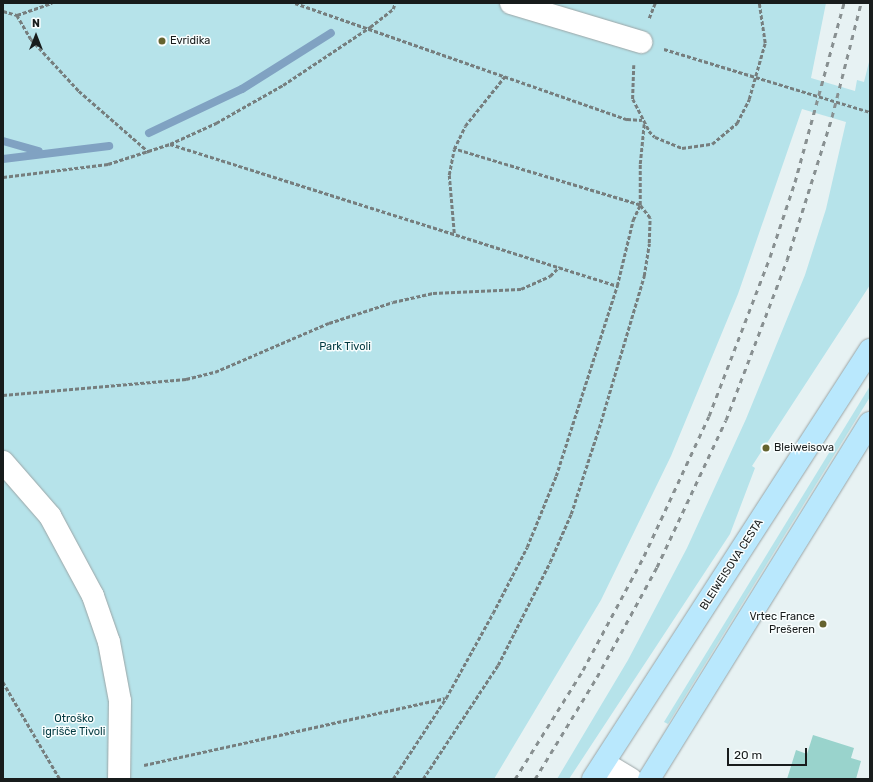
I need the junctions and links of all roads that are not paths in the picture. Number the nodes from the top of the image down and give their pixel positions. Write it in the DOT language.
graph roads {
  1 [pos="511,3"];
  2 [pos="651,45"];
  3 [pos="870,350"];
  4 [pos="870,424"];
  5 [pos="3,462"];
  6 [pos="599,771"];
  7 [pos="118,779"];
  8 [pos="631,779"];
  9 [pos="649,779"];
  1 -- 2 [label="street"];
  3 -- 6 [label="main road, BLEIWEISOVA CESTA"];
  4 -- 9 [label="main road"];
  5 -- 7 [label="street"];
  6 -- 8 [label="street"];
}
